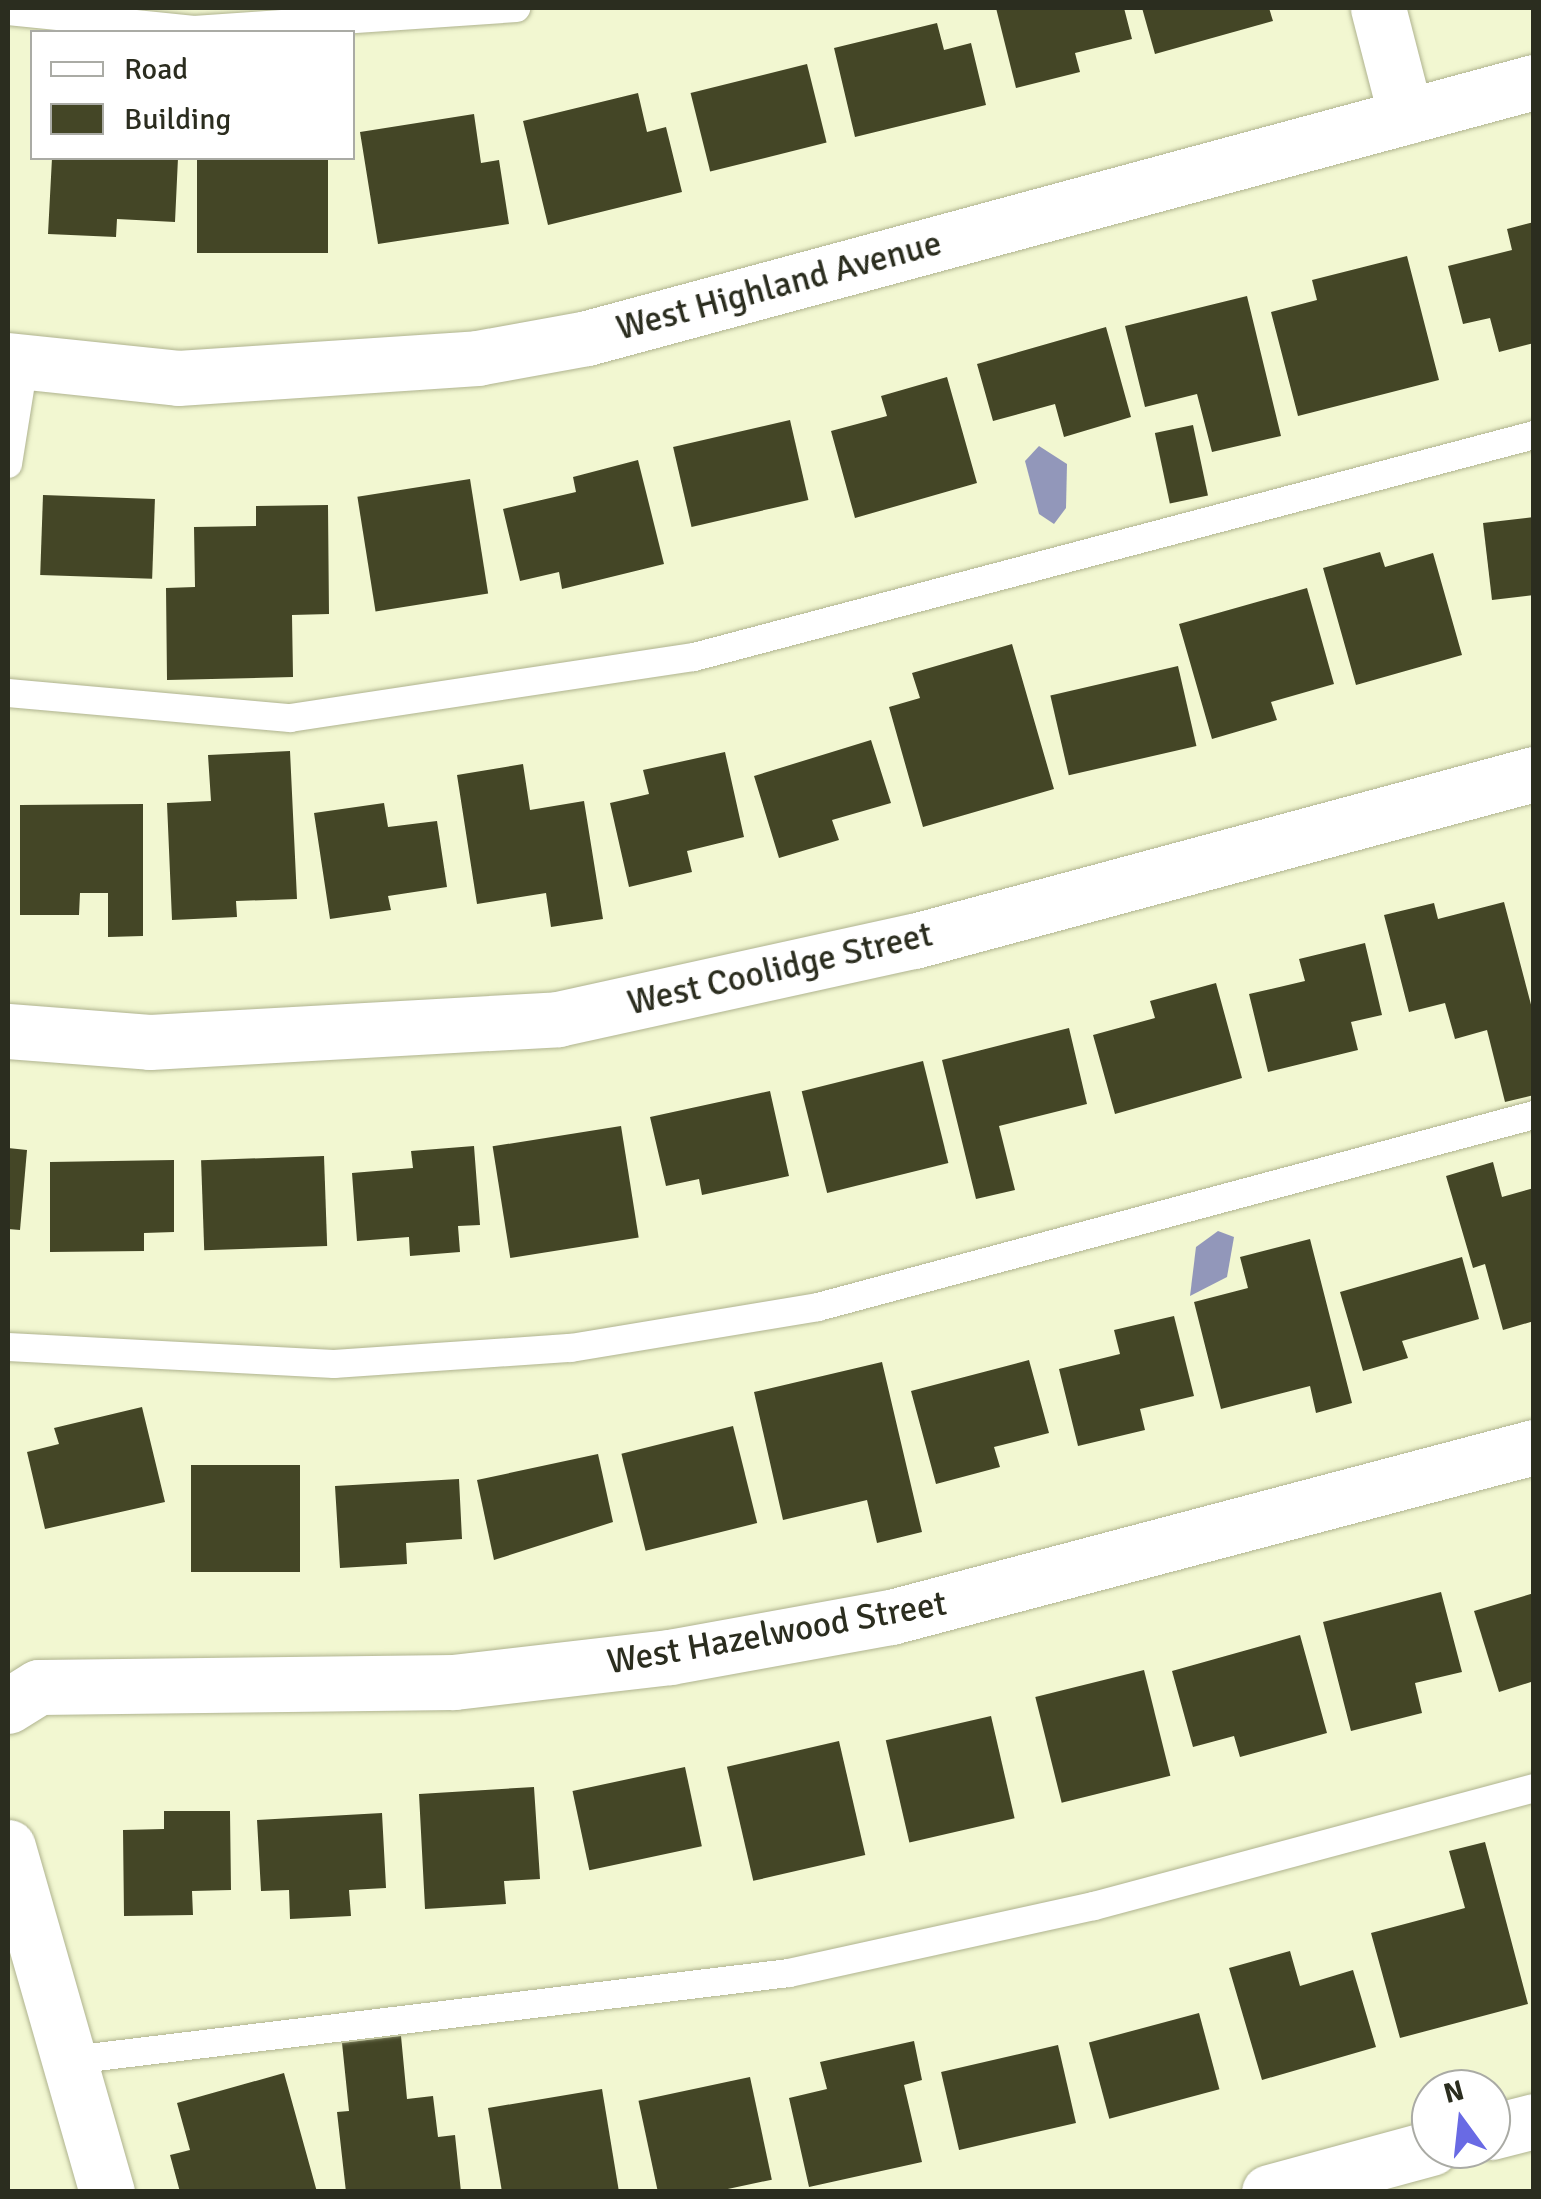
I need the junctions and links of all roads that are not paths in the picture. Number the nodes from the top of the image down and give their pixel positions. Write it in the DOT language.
graph roads {
  1 [pos="516,8"];
  2 [pos="1378,8"];
  3 [pos="8,11"];
  4 [pos="1534,82"];
  5 [pos="1406,116"];
  6 [pos="16,362"];
  7 [pos="1534,434"];
  8 [pos="8,464"];
  9 [pos="8,692"];
  10 [pos="1534,774"];
  11 [pos="8,1031"];
  12 [pos="1534,1115"];
  13 [pos="8,1347"];
  14 [pos="1534,1447"];
  15 [pos="8,1706"];
  16 [pos="1534,1788"];
  17 [pos="8,1847"];
  18 [pos="72,2060"];
  19 [pos="1411,2153"];
  20 [pos="107,2192"];
  21 [pos="1269,2192"];
  1 -- 3 [label="lane"];
  2 -- 5 [label="street"];
  4 -- 5 [label="street, West Highland Avenue"];
  5 -- 6 [label="street, West Highland Avenue"];
  6 -- 8 [label="lane"];
  7 -- 9 [label="lane"];
  10 -- 11 [label="street, West Coolidge Street"];
  12 -- 13 [label="lane"];
  14 -- 15 [label="street, West Hazelwood Street"];
  16 -- 18 [label="lane"];
  17 -- 18 [label="street"];
  18 -- 20 [label="street"];
  19 -- 21 [label="street"];
}
